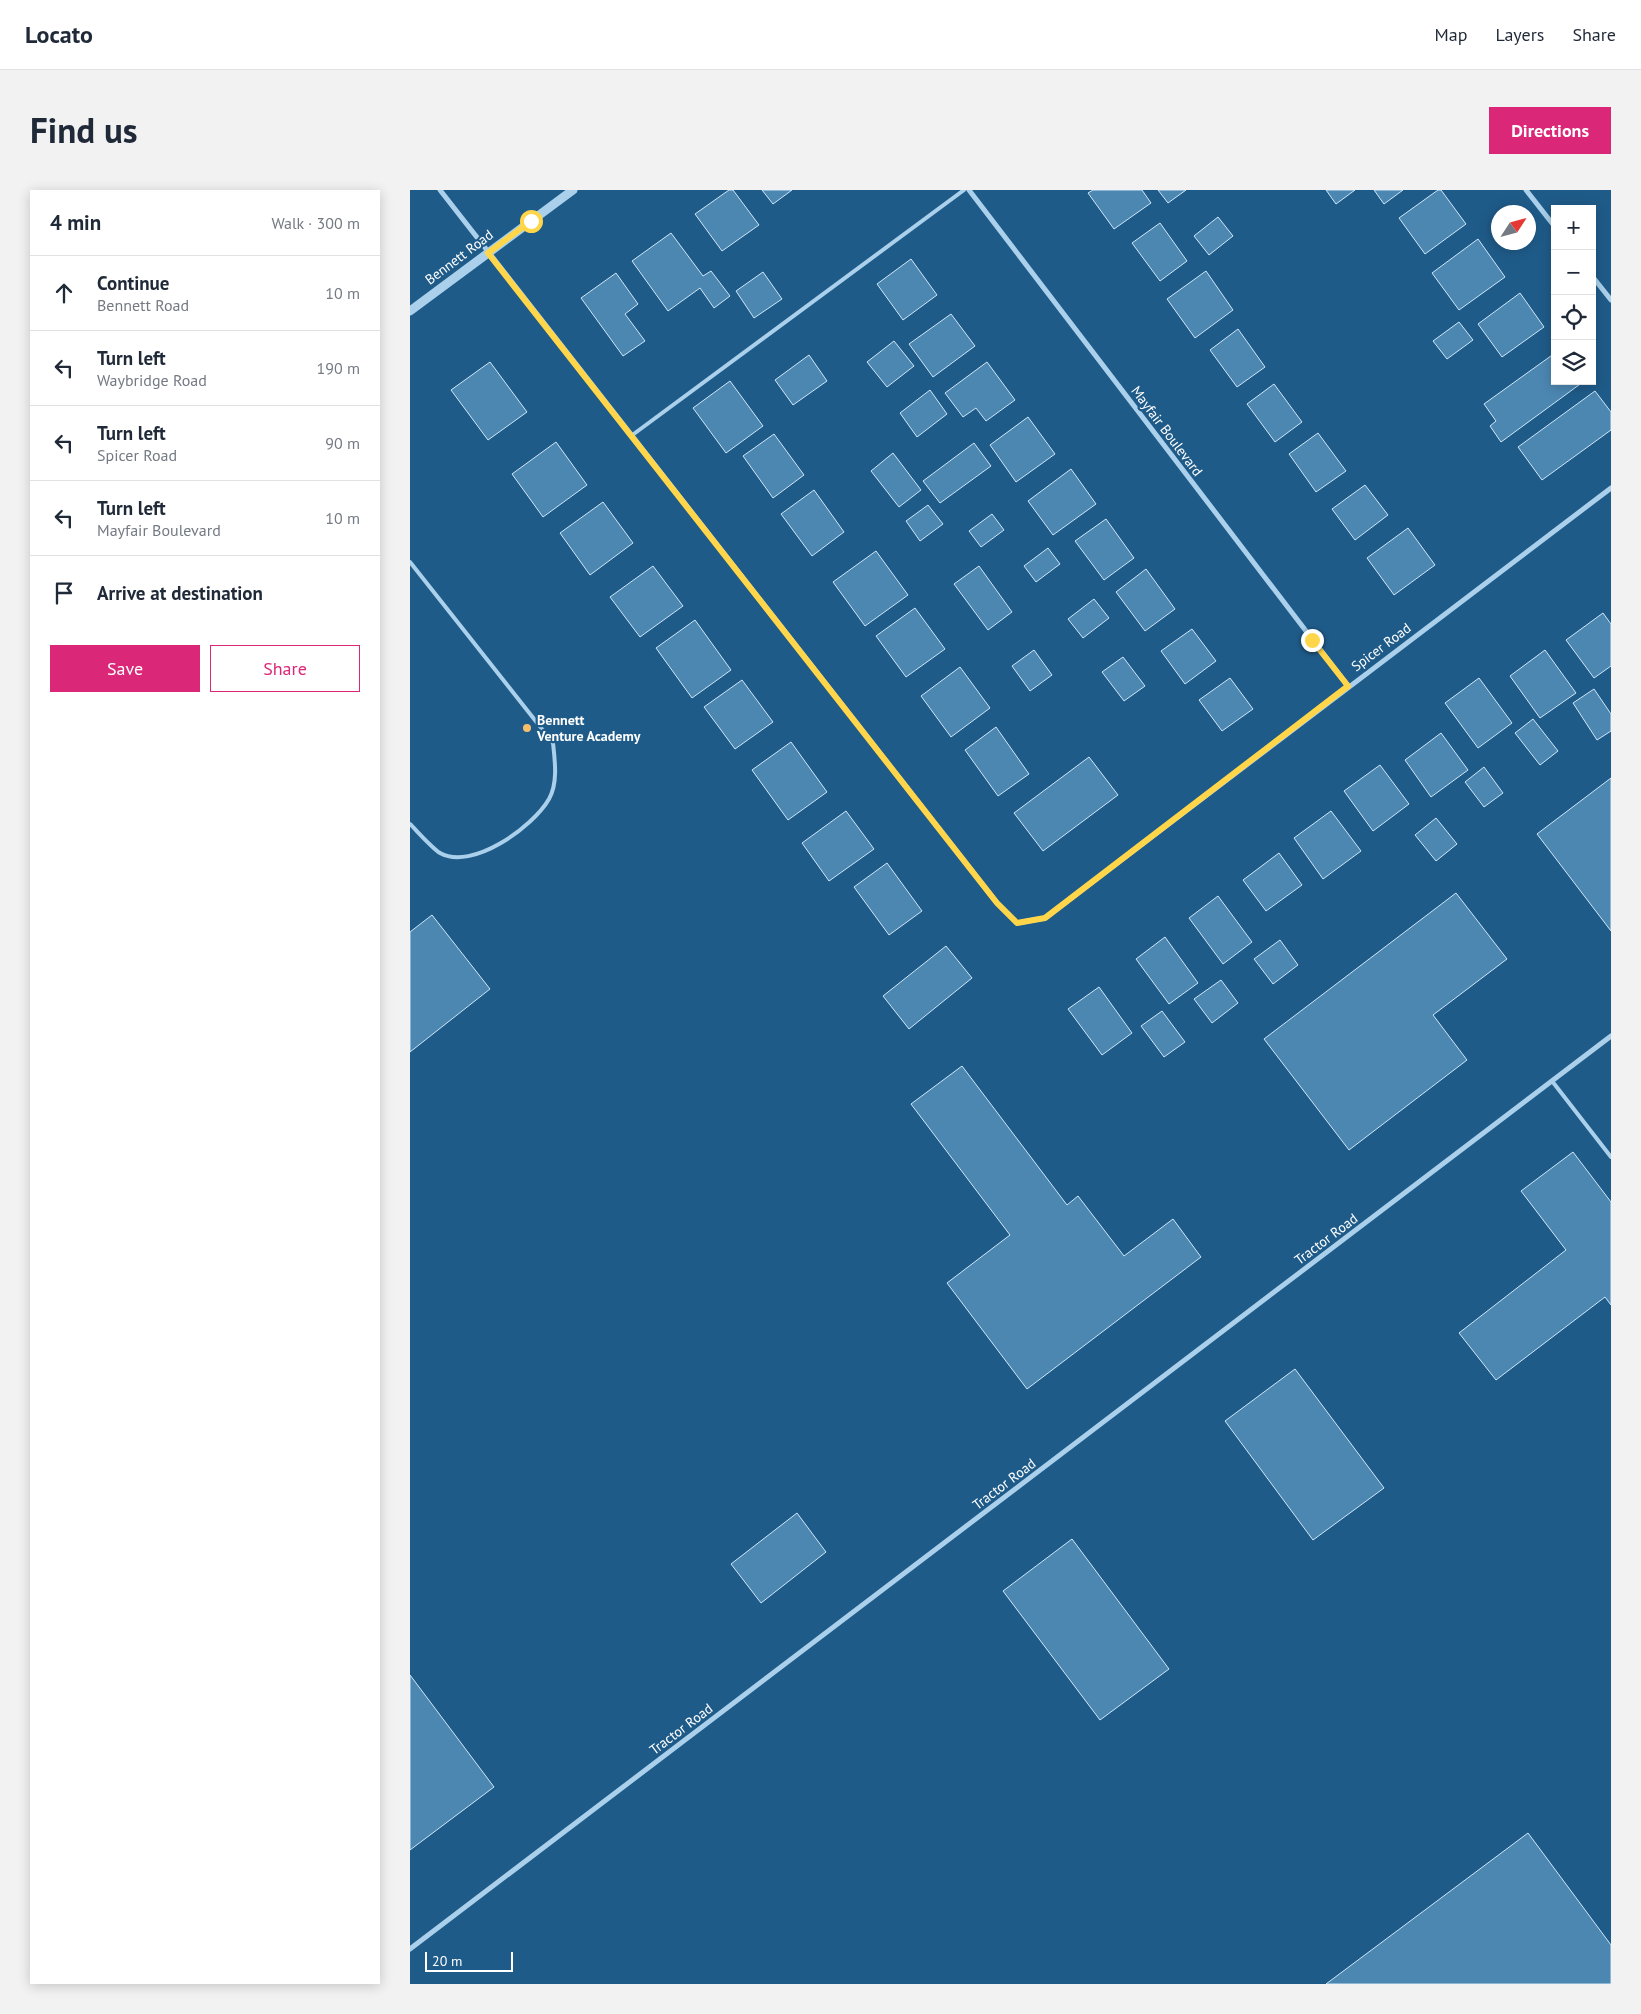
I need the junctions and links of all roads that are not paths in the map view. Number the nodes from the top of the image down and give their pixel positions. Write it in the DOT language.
graph roads {
  1 [pos="440,190"];
  2 [pos="573,190"];
  3 [pos="964,190"];
  4 [pos="969,190"];
  5 [pos="1526,190"];
  6 [pos="1551,223"];
  7 [pos="488,253"];
  8 [pos="1596,281"];
  9 [pos="1611,300"];
  10 [pos="410,311"];
  11 [pos="631,436"];
  12 [pos="1611,488"];
  13 [pos="410,562"];
  14 [pos="1348,686"];
  15 [pos="410,824"];
  16 [pos="1611,1036"];
  17 [pos="1552,1081"];
  18 [pos="1611,1157"];
  19 [pos="410,1950"];
  1 -- 7 [label="street"];
  2 -- 7 [label="street, Bennett Road"];
  3 -- 11 [label="lane"];
  4 -- 14 [label="street, Mayfair Boulevard"];
  5 -- 6 [label="street"];
  7 -- 10 [label="street, Bennett Road"];
  7 -- 11 [label="street"];
  8 -- 9 [label="street"];
  11 -- 14 [label="street, Spicer Road"];
  12 -- 14 [label="street, Spicer Road"];
  13 -- 15 [label="lane"];
  16 -- 17 [label="street, Tractor Road"];
  17 -- 18 [label="lane"];
  17 -- 19 [label="street, Tractor Road"];
}
